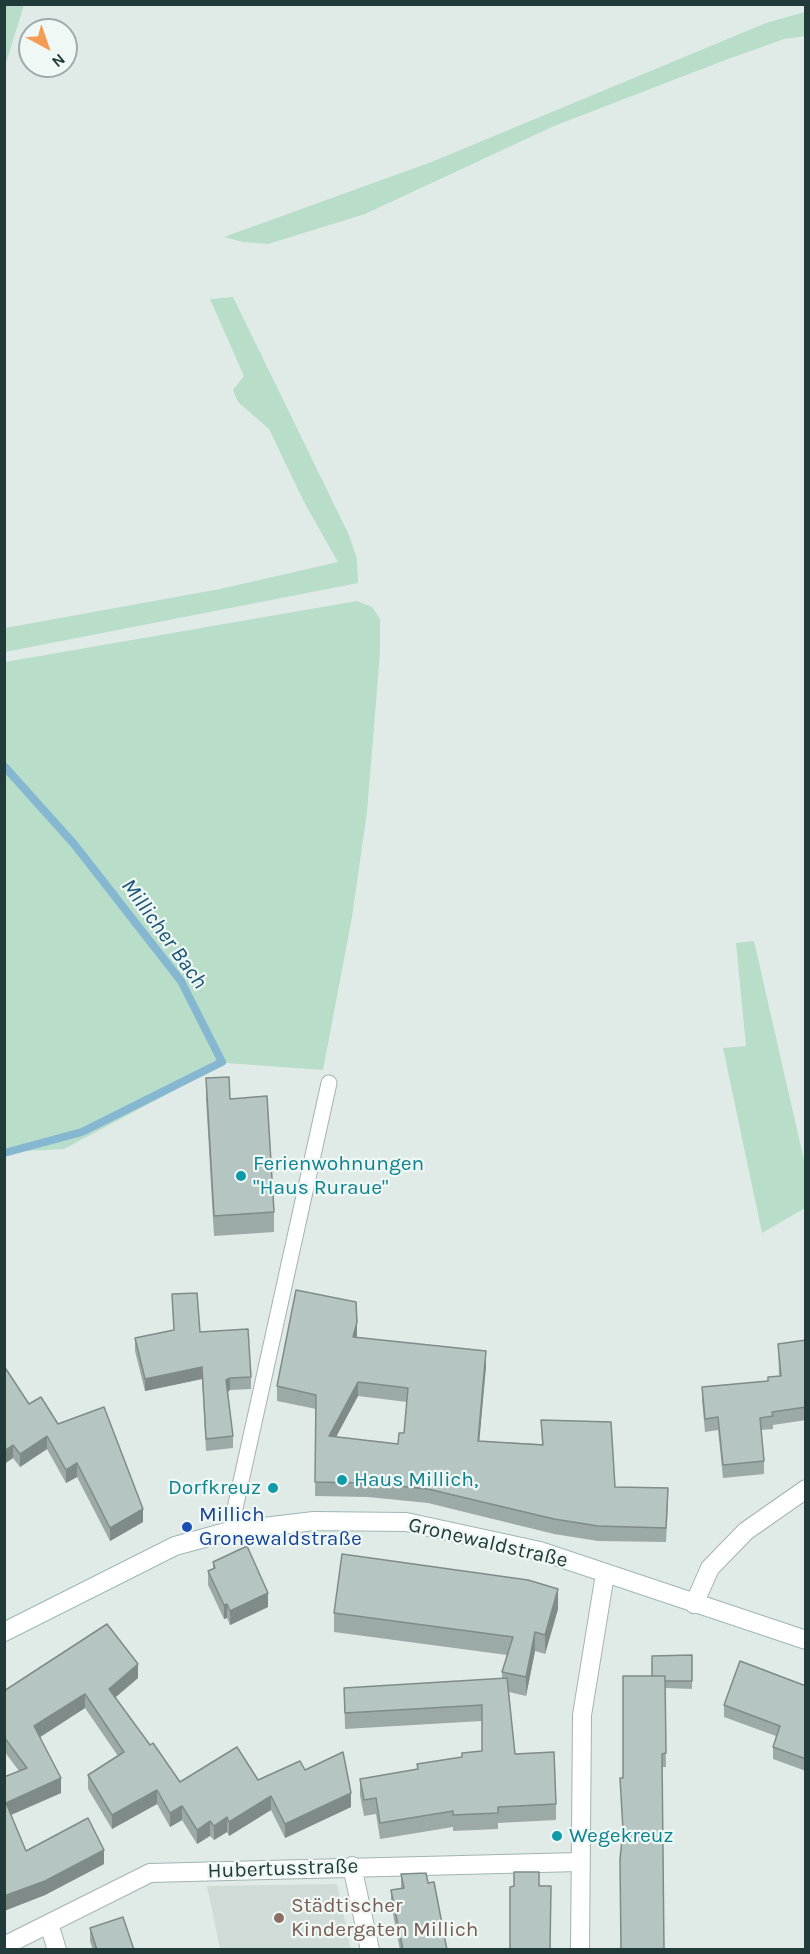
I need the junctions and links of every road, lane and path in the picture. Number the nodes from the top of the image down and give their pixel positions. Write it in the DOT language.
graph roads {
  1 [pos="329,1083"];
  2 [pos="806,1489"];
  3 [pos="230,1531"];
  4 [pos="605,1574"];
  5 [pos="694,1604"];
  6 [pos="4,1632"];
  7 [pos="806,1640"];
  8 [pos="579,1862"];
  9 [pos="352,1866"];
  10 [pos="49,1924"];
  11 [pos="4,1946"];
  12 [pos="57,1950"];
  13 [pos="370,1950"];
  14 [pos="580,1950"];
  1 -- 3 [label="lane"];
  2 -- 5 [label="street"];
  3 -- 4 [label="street, Gronewaldstraße"];
  3 -- 6 [label="street, Gronewaldstraße"];
  4 -- 5 [label="street, Gronewaldstraße"];
  4 -- 8 [label="street"];
  5 -- 7 [label="street, Gronewaldstraße"];
  8 -- 9 [label="street, Hubertusstraße"];
  8 -- 14 [label="street"];
  9 -- 10 [label="street, Hubertusstraße"];
  9 -- 13 [label="street"];
  10 -- 11 [label="street, Hubertusstraße"];
  10 -- 12 [label="street"];
}
